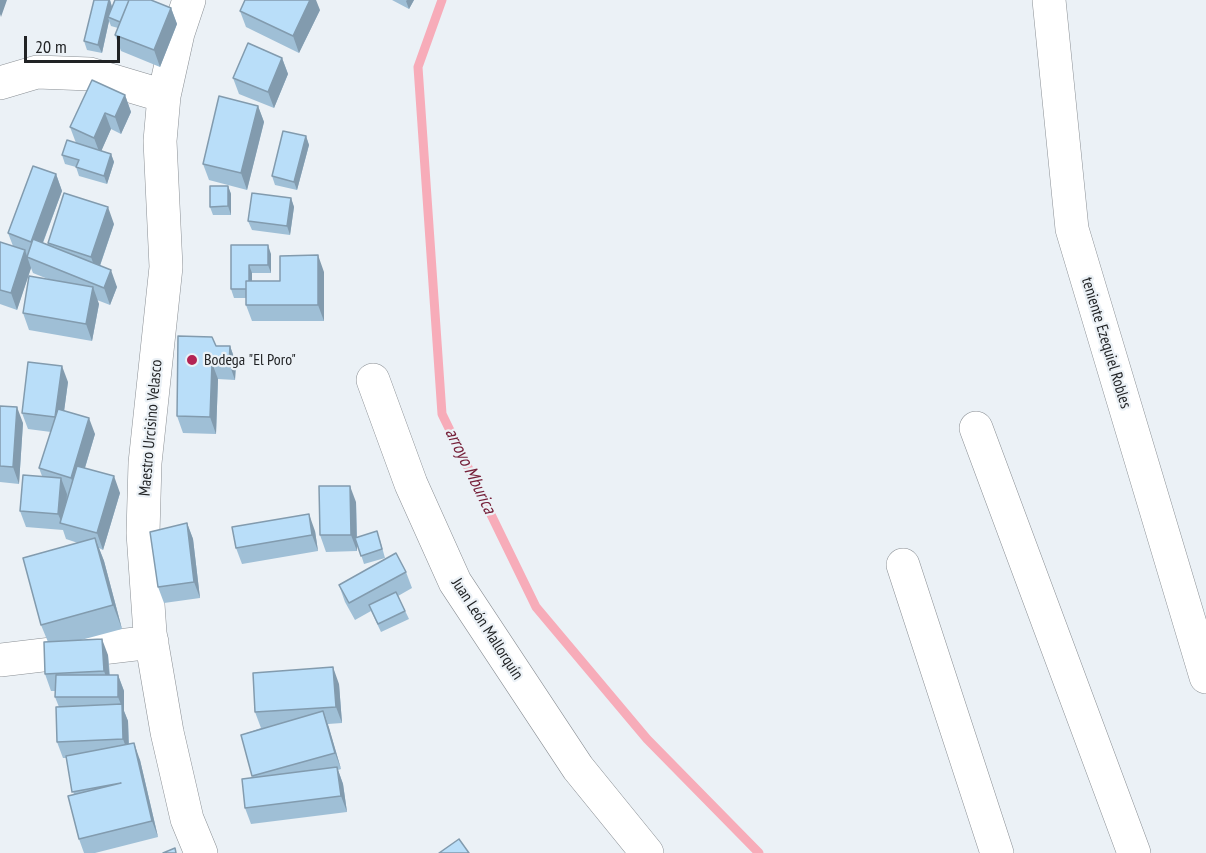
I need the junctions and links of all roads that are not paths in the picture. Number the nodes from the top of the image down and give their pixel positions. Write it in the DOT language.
graph roads {
  1 [pos="189,0"];
  2 [pos="1049,0"];
  3 [pos="0,83"];
  4 [pos="164,96"];
  5 [pos="373,380"];
  6 [pos="976,428"];
  7 [pos="903,565"];
  8 [pos="152,642"];
  9 [pos="0,660"];
  10 [pos="1206,677"];
  11 [pos="190,850"];
  12 [pos="647,853"];
  13 [pos="997,853"];
  14 [pos="1134,853"];
  1 -- 4 [label="street, Maestro Urcisino Velasco"];
  2 -- 10 [label="street, teniente Ezequiel Robles"];
  3 -- 4 [label="street"];
  4 -- 8 [label="street, Maestro Urcisino Velasco"];
  5 -- 12 [label="street, Juan León Mallorquín"];
  6 -- 14 [label="street"];
  7 -- 13 [label="street"];
  8 -- 9 [label="street"];
  8 -- 11 [label="street, Maestro Urcisino Velasco"];
}
